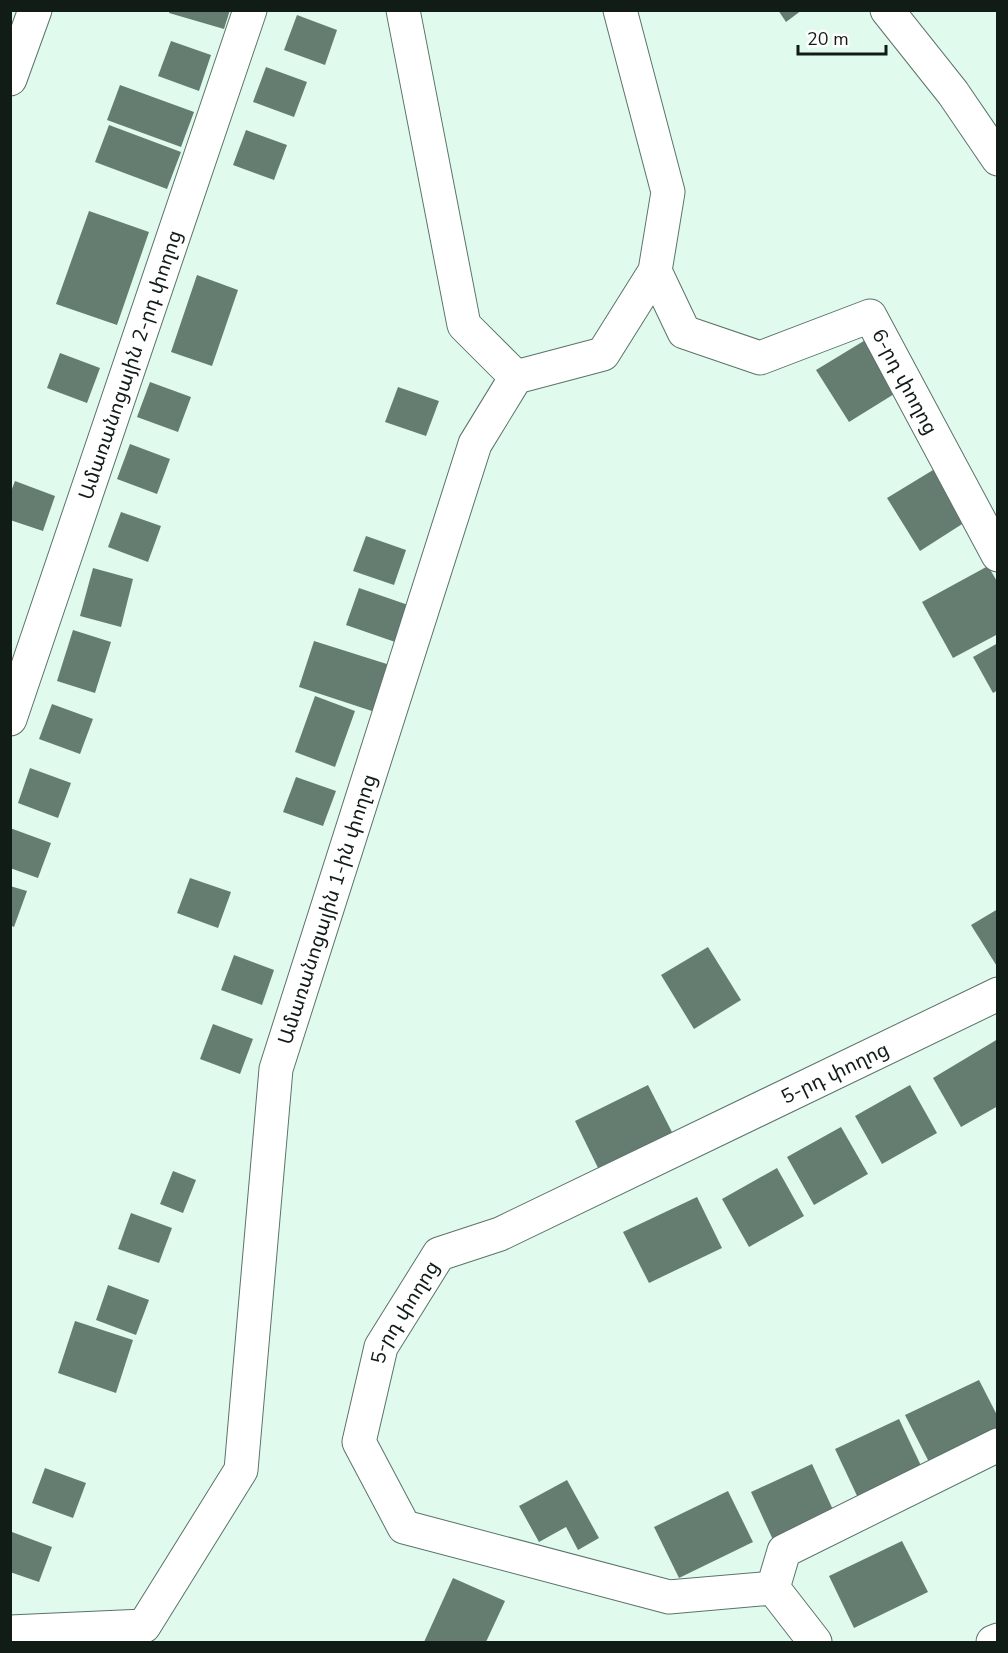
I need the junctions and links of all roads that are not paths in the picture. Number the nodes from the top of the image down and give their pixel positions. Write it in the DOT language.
graph roads {
  1 [pos="35,10"];
  2 [pos="250,10"];
  3 [pos="403,10"];
  4 [pos="620,10"];
  5 [pos="887,10"];
  6 [pos="10,79"];
  7 [pos="998,159"];
  8 [pos="655,271"];
  9 [pos="516,377"];
  10 [pos="998,555"];
  11 [pos="10,719"];
  12 [pos="998,994"];
  13 [pos="998,1445"];
  14 [pos="773,1588"];
  15 [pos="10,1632"];
  16 [pos="998,1640"];
  17 [pos="814,1642"];
  18 [pos="993,1642"];
  1 -- 6 [label="street"];
  2 -- 11 [label="street, Ամառանոցային 2-րդ փողոց"];
  3 -- 9 [label="street"];
  4 -- 8 [label="street"];
  5 -- 7 [label="street"];
  8 -- 9 [label="street"];
  8 -- 10 [label="street, 6-րդ փողոց"];
  9 -- 15 [label="street, Ամառանոցային 1-ին փողոց"];
  12 -- 14 [label="street, 5-րդ փողոց"];
  13 -- 14 [label="street"];
  14 -- 17 [label="street"];
  16 -- 18 [label="street"];
}
